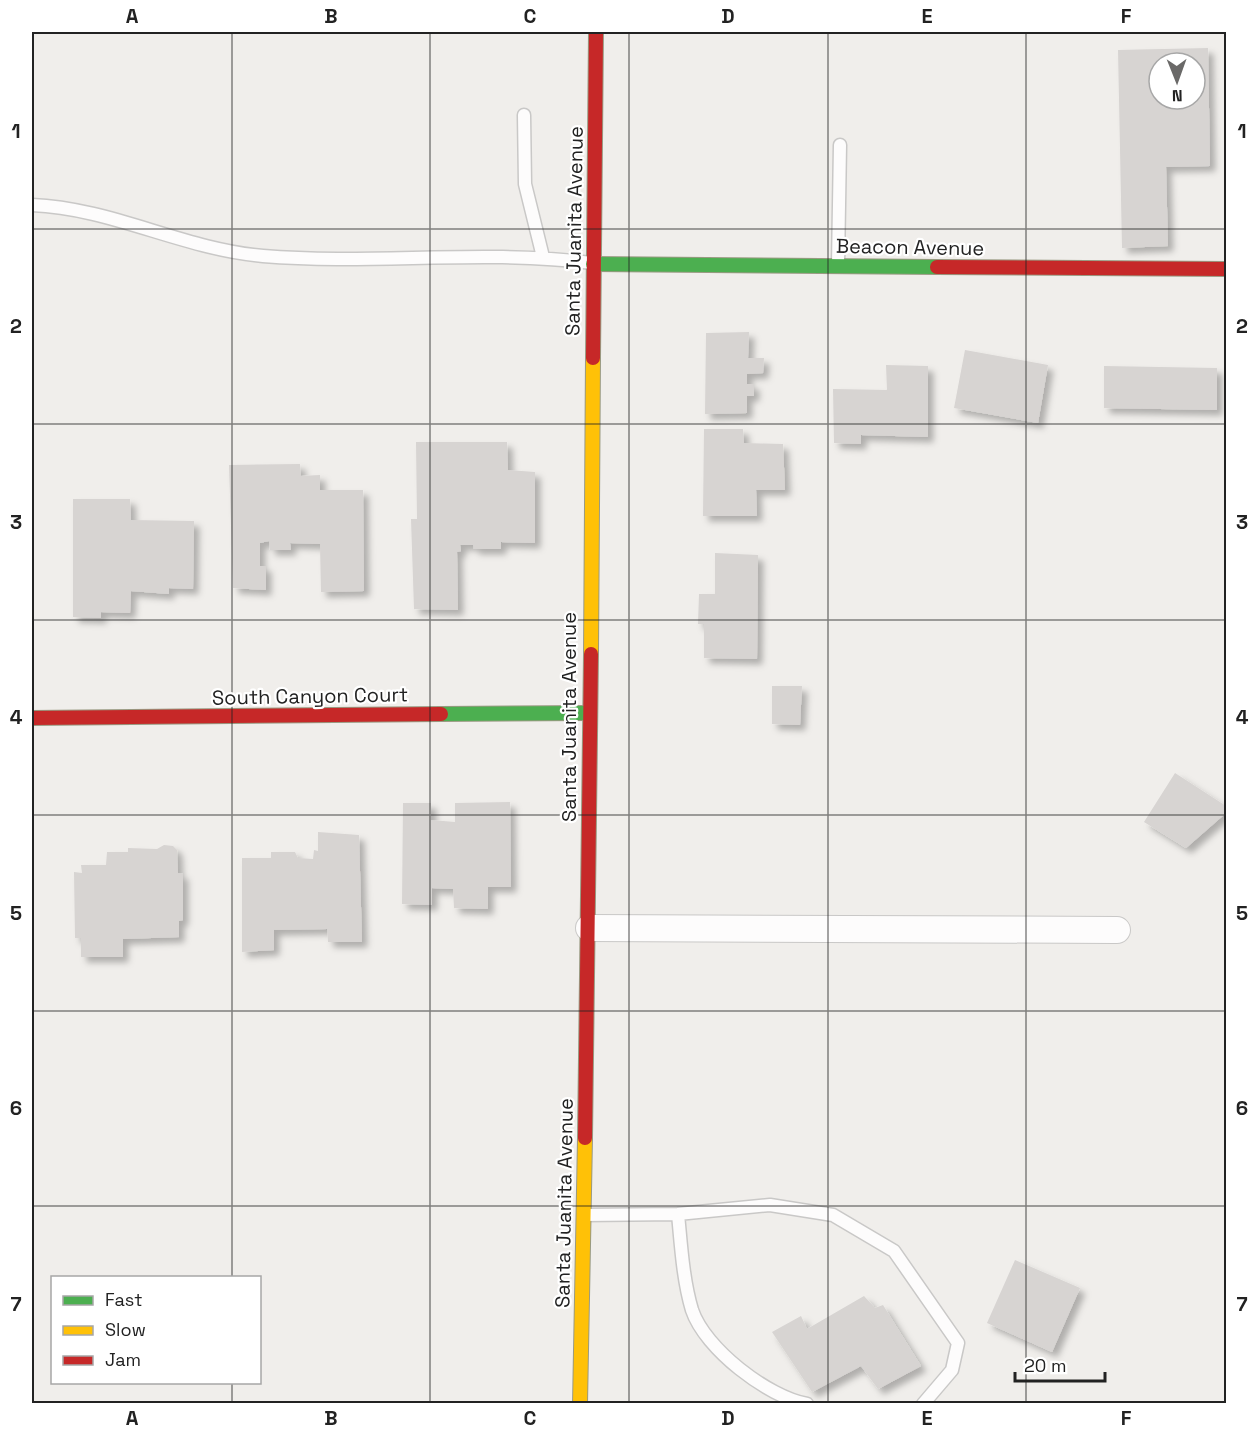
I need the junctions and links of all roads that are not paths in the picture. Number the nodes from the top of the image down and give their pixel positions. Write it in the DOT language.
graph roads {
  1 [pos="596,32"];
  2 [pos="524,115"];
  3 [pos="840,145"];
  4 [pos="32,205"];
  5 [pos="543,257"];
  6 [pos="593,264"];
  7 [pos="838,266"];
  8 [pos="1227,269"];
  9 [pos="588,713"];
  10 [pos="32,718"];
  11 [pos="589,928"];
  12 [pos="1117,930"];
  13 [pos="678,1214"];
  14 [pos="583,1215"];
  15 [pos="580,1404"];
  16 [pos="807,1404"];
  17 [pos="923,1404"];
  1 -- 6 [label="street, Santa Juanita Avenue"];
  2 -- 5 [label="lane"];
  3 -- 7 [label="lane"];
  4 -- 5 [label="lane"];
  5 -- 6 [label="lane"];
  6 -- 7 [label="street, Beacon Avenue"];
  6 -- 9 [label="street, Santa Juanita Avenue"];
  7 -- 8 [label="street, Beacon Avenue"];
  9 -- 10 [label="street, South Canyon Court"];
  9 -- 11 [label="street, Santa Juanita Avenue"];
  11 -- 12 [label="street"];
  11 -- 14 [label="street, Santa Juanita Avenue"];
  13 -- 14 [label="lane"];
  13 -- 16 [label="lane"];
  13 -- 17 [label="lane"];
  14 -- 15 [label="street, Santa Juanita Avenue"];
}
